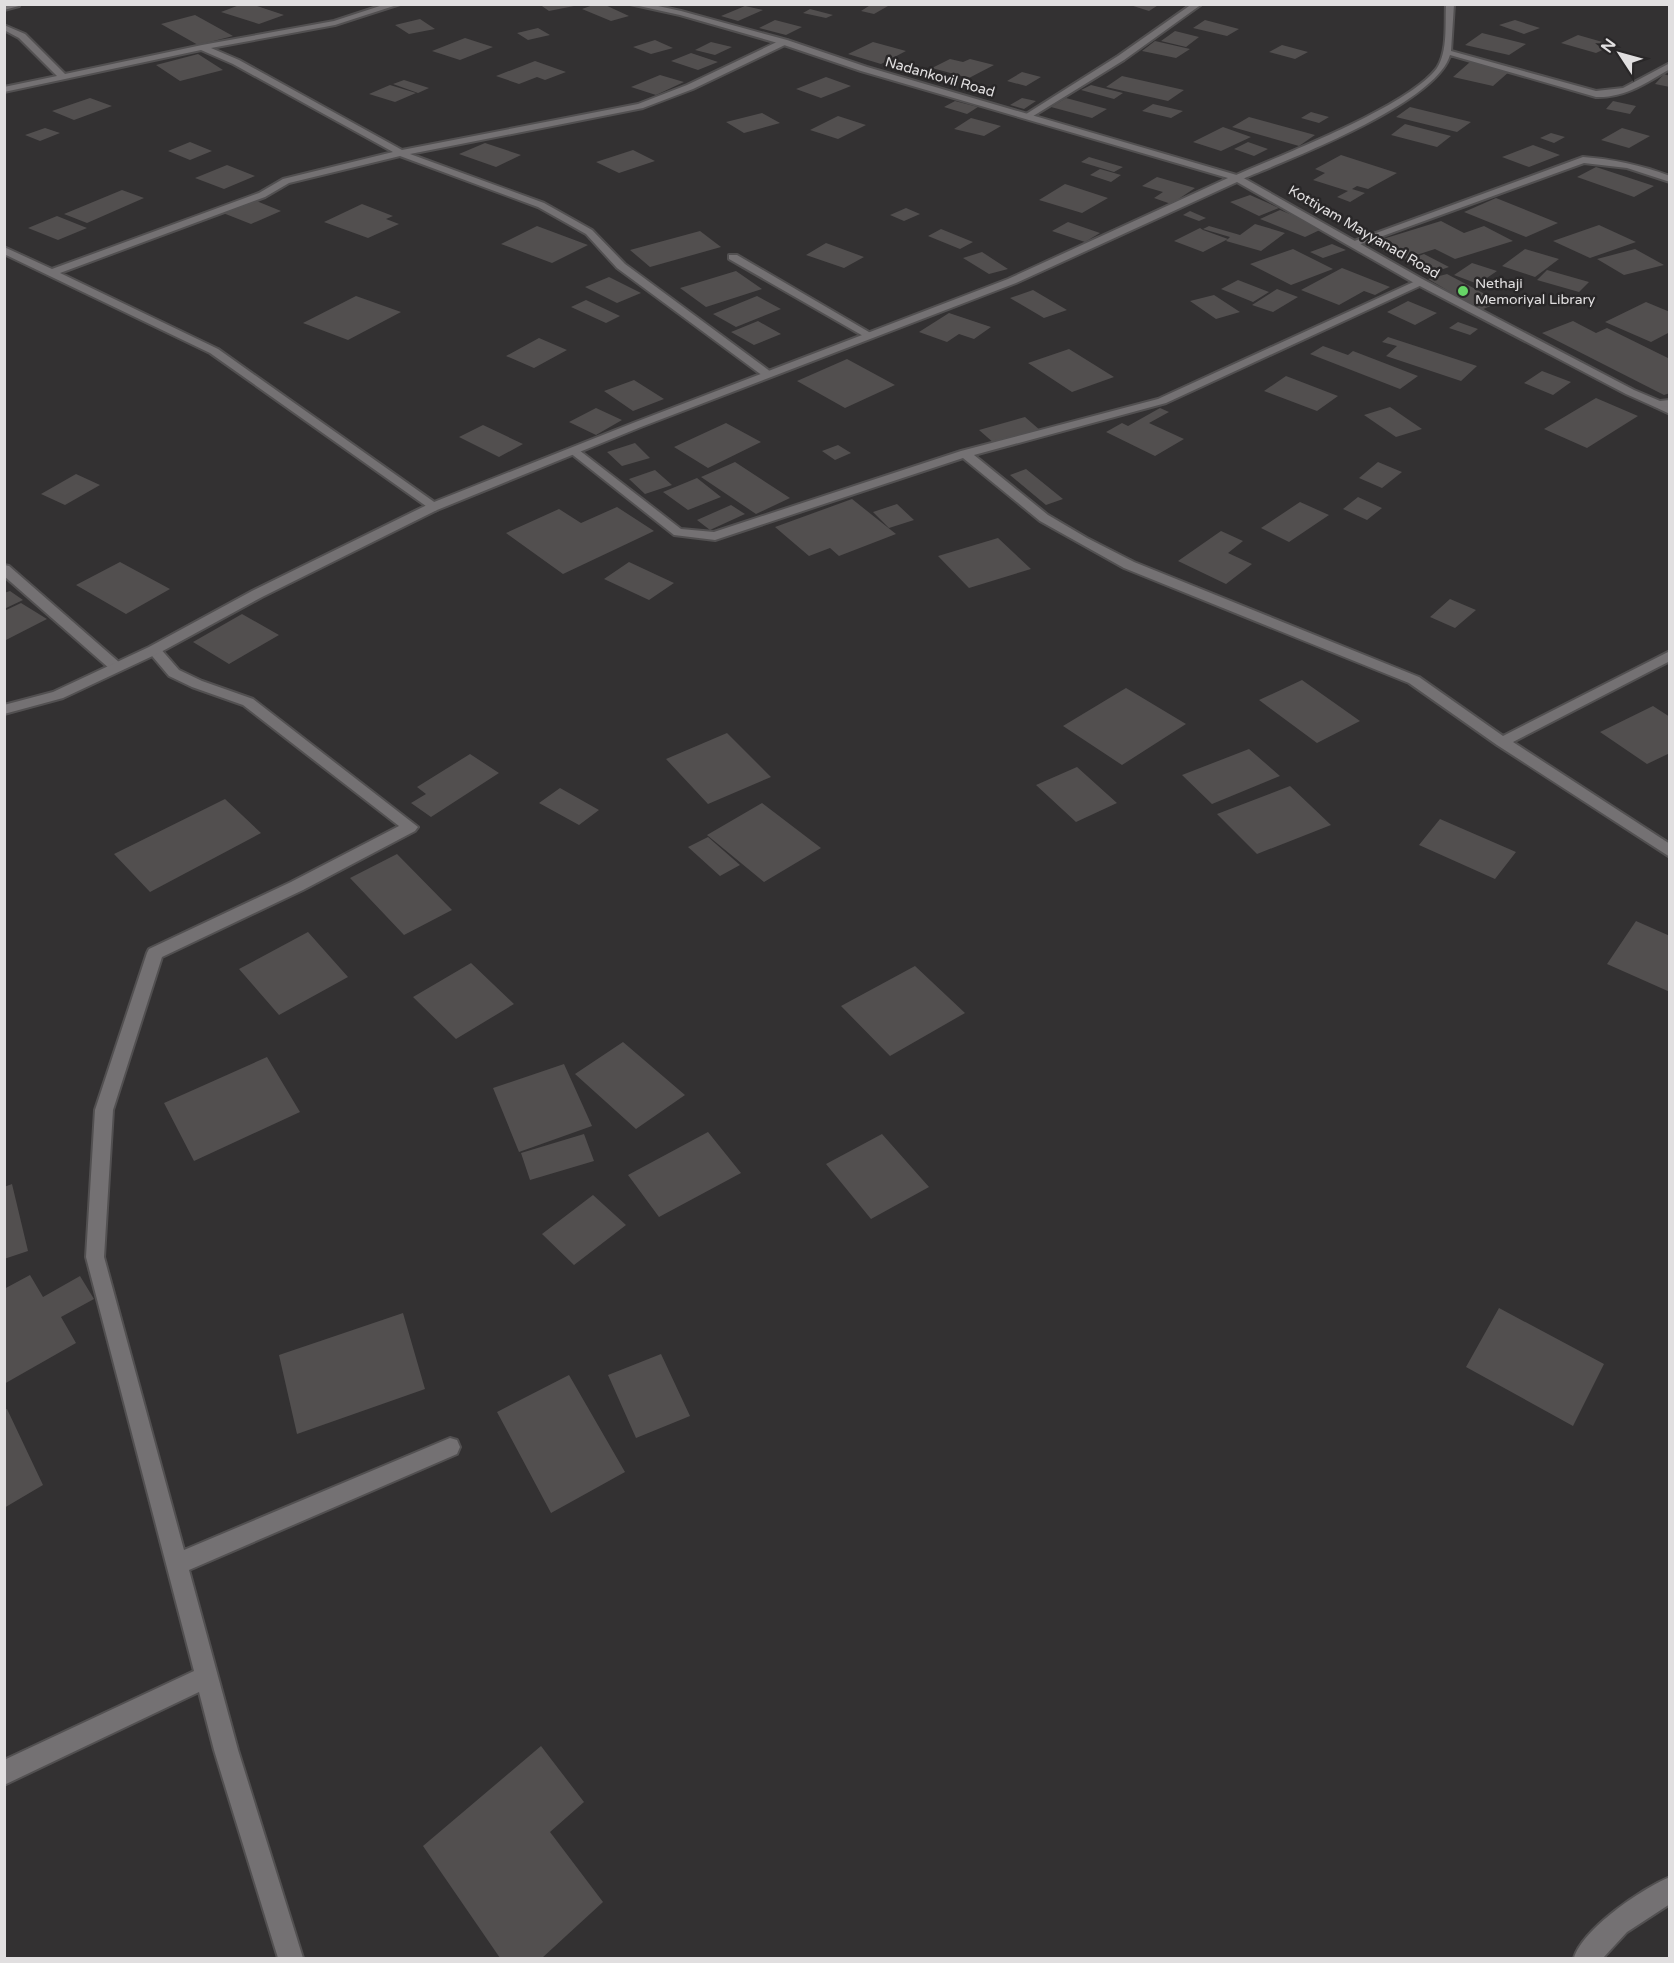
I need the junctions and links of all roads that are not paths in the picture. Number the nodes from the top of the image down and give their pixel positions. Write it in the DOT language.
graph roads {
  1 [pos="16,4"];
  2 [pos="396,4"];
  3 [pos="634,4"];
  4 [pos="1198,4"];
  5 [pos="1450,4"];
  6 [pos="4,8"];
  7 [pos="4,27"];
  8 [pos="784,42"];
  9 [pos="202,47"];
  10 [pos="1447,52"];
  11 [pos="1670,65"];
  12 [pos="62,76"];
  13 [pos="4,90"];
  14 [pos="1027,116"];
  15 [pos="401,153"];
  16 [pos="1237,178"];
  17 [pos="1670,179"];
  18 [pos="1354,243"];
  19 [pos="4,250"];
  20 [pos="732,257"];
  21 [pos="51,273"];
  22 [pos="1420,282"];
  23 [pos="869,334"];
  24 [pos="767,374"];
  25 [pos="1666,406"];
  26 [pos="575,452"];
  27 [pos="965,454"];
  28 [pos="433,507"];
  29 [pos="4,569"];
  30 [pos="154,650"];
  31 [pos="1670,655"];
  32 [pos="115,666"];
  33 [pos="4,710"];
  34 [pos="1502,742"];
  35 [pos="1670,852"];
  36 [pos="450,1447"];
  37 [pos="177,1564"];
  38 [pos="206,1677"];
  39 [pos="4,1773"];
  40 [pos="1670,1889"];
  41 [pos="291,1959"];
  42 [pos="1586,1959"];
  1 -- 6 [label="street"];
  2 -- 9 [label="street"];
  3 -- 8 [label="street, Nadankovil Road"];
  4 -- 14 [label="street"];
  5 -- 10 [label="street"];
  7 -- 12 [label="street"];
  8 -- 14 [label="street, Nadankovil Road"];
  8 -- 15 [label="street"];
  9 -- 12 [label="street"];
  9 -- 15 [label="street"];
  10 -- 11 [label="street"];
  10 -- 16 [label="street"];
  12 -- 13 [label="street"];
  14 -- 16 [label="street, Nadankovil Road"];
  15 -- 21 [label="street"];
  15 -- 24 [label="street"];
  16 -- 18 [label="street, Kottiyam Mayyanad Road"];
  16 -- 23 [label="street"];
  17 -- 18 [label="street"];
  18 -- 22 [label="street, Kottiyam Mayyanad Road"];
  19 -- 21 [label="street"];
  20 -- 23 [label="street"];
  21 -- 28 [label="street"];
  22 -- 25 [label="street, Kottiyam Mayyanad Road"];
  22 -- 27 [label="street"];
  23 -- 24 [label="street"];
  24 -- 26 [label="street"];
  26 -- 27 [label="street"];
  26 -- 28 [label="street"];
  27 -- 34 [label="street"];
  28 -- 30 [label="street"];
  29 -- 32 [label="street"];
  30 -- 32 [label="street"];
  30 -- 37 [label="street"];
  31 -- 34 [label="street"];
  32 -- 33 [label="street"];
  34 -- 35 [label="street"];
  36 -- 37 [label="street"];
  37 -- 38 [label="street"];
  38 -- 39 [label="street"];
  38 -- 41 [label="street"];
  40 -- 42 [label="street"];
}
